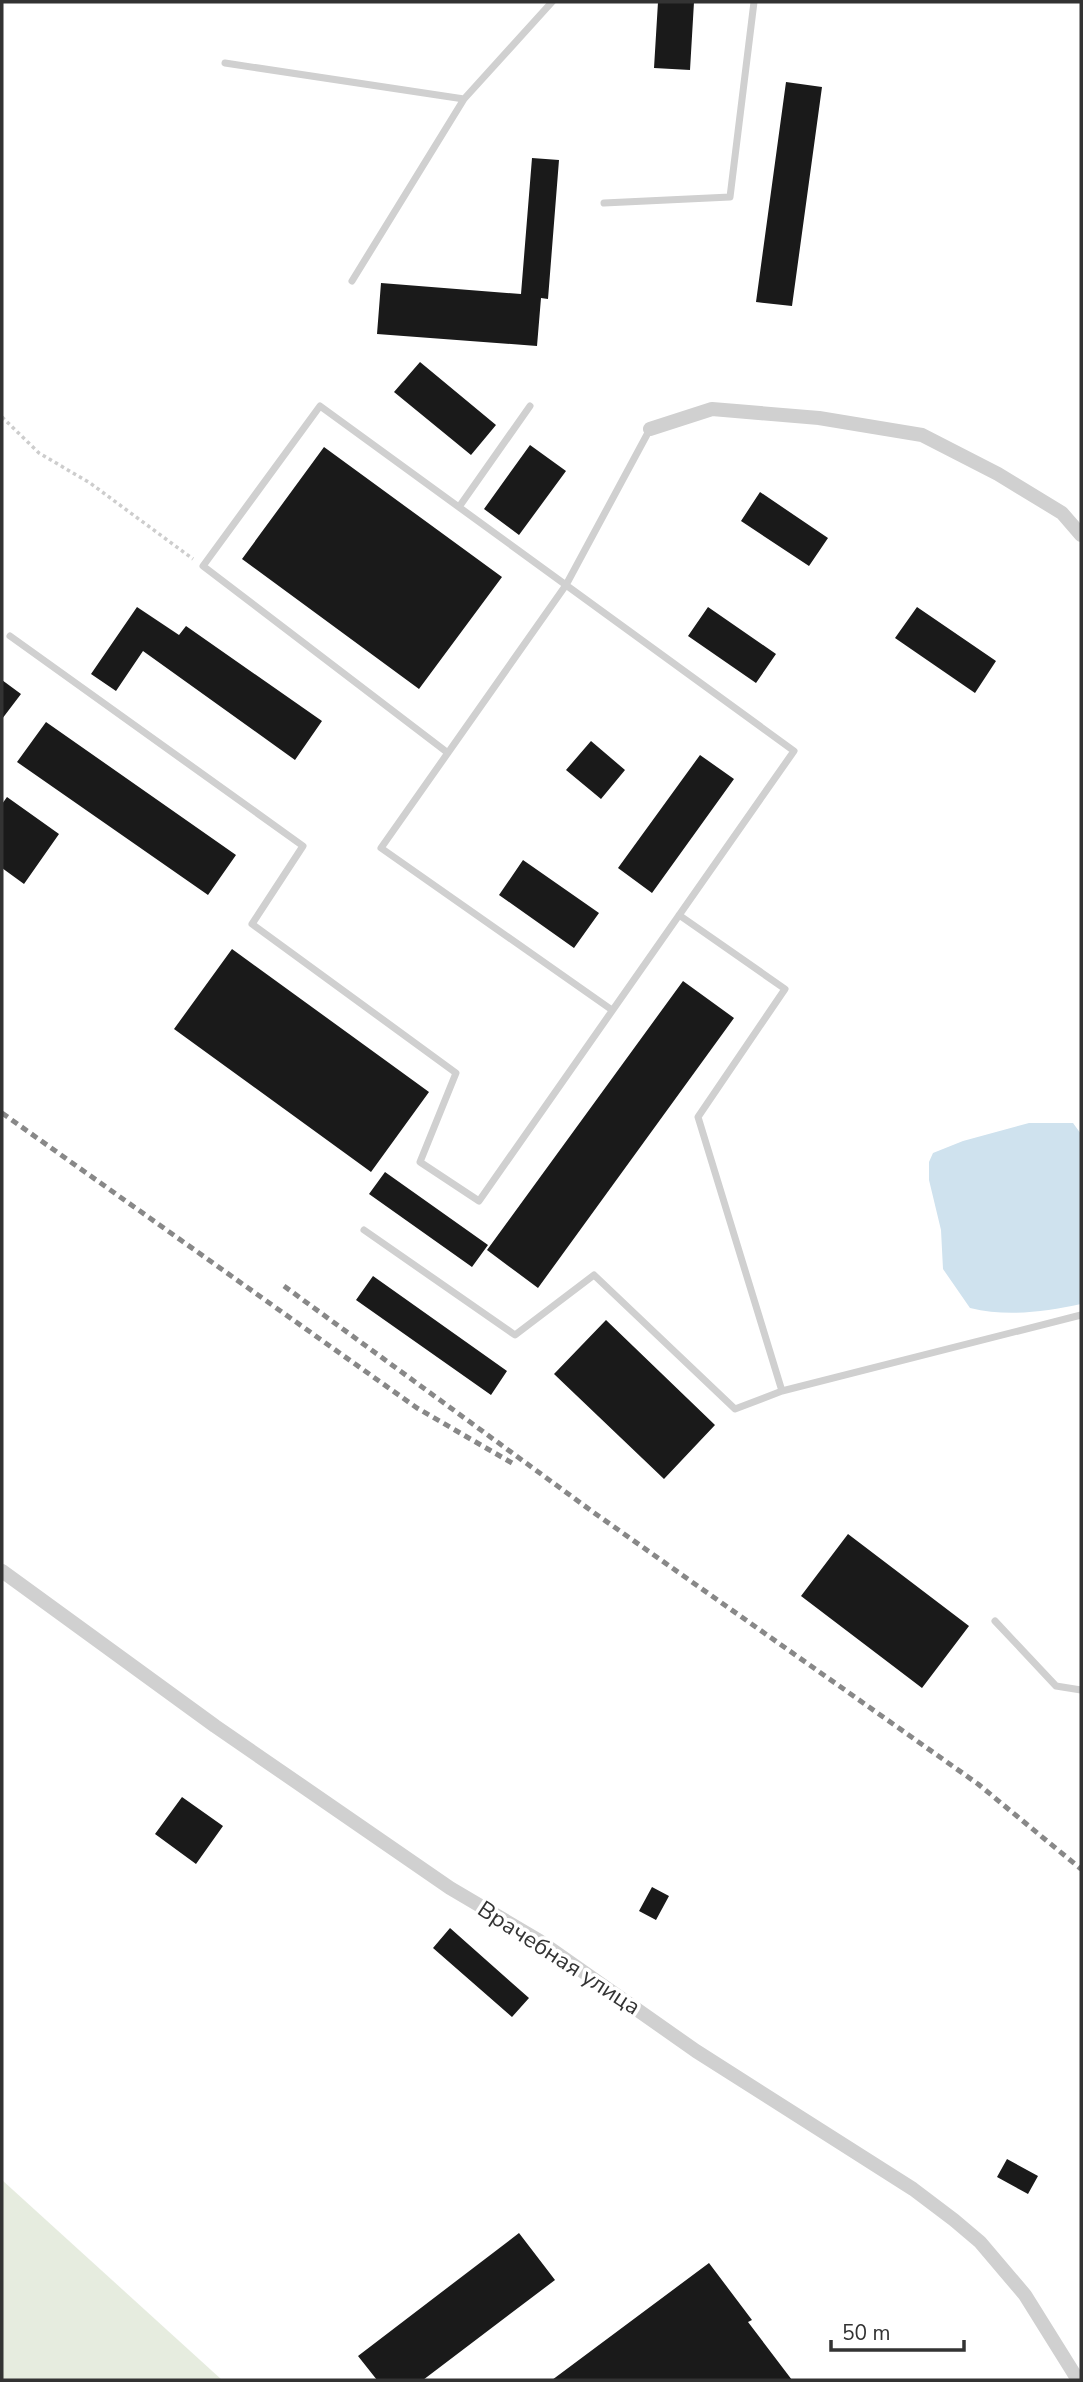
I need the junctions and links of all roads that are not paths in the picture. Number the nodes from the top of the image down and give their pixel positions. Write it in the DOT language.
graph roads {
  1 [pos="552,2"];
  2 [pos="754,2"];
  3 [pos="225,63"];
  4 [pos="464,99"];
  5 [pos="604,203"];
  6 [pos="352,281"];
  7 [pos="530,406"];
  8 [pos="650,429"];
  9 [pos="459,507"];
  10 [pos="1081,535"];
  11 [pos="566,584"];
  12 [pos="10,635"];
  13 [pos="448,753"];
  14 [pos="679,915"];
  15 [pos="612,1010"];
  16 [pos="363,1230"];
  17 [pos="1081,1315"];
  18 [pos="782,1391"];
  19 [pos="2,1572"];
  20 [pos="995,1620"];
  21 [pos="1081,1690"];
  22 [pos="1079,2380"];
  1 -- 4 [label="lane"];
  2 -- 5 [label="lane"];
  3 -- 4 [label="lane"];
  4 -- 6 [label="lane"];
  7 -- 9 [label="lane"];
  8 -- 10 [label="street"];
  8 -- 11 [label="lane"];
  9 -- 11 [label="lane"];
  9 -- 13 [label="lane"];
  11 -- 13 [label="lane"];
  11 -- 14 [label="lane"];
  12 -- 15 [label="lane"];
  13 -- 15 [label="lane"];
  14 -- 15 [label="lane"];
  14 -- 18 [label="lane"];
  16 -- 18 [label="lane"];
  17 -- 18 [label="lane"];
  19 -- 22 [label="street, Врачебная улица"];
  20 -- 21 [label="lane"];
}
